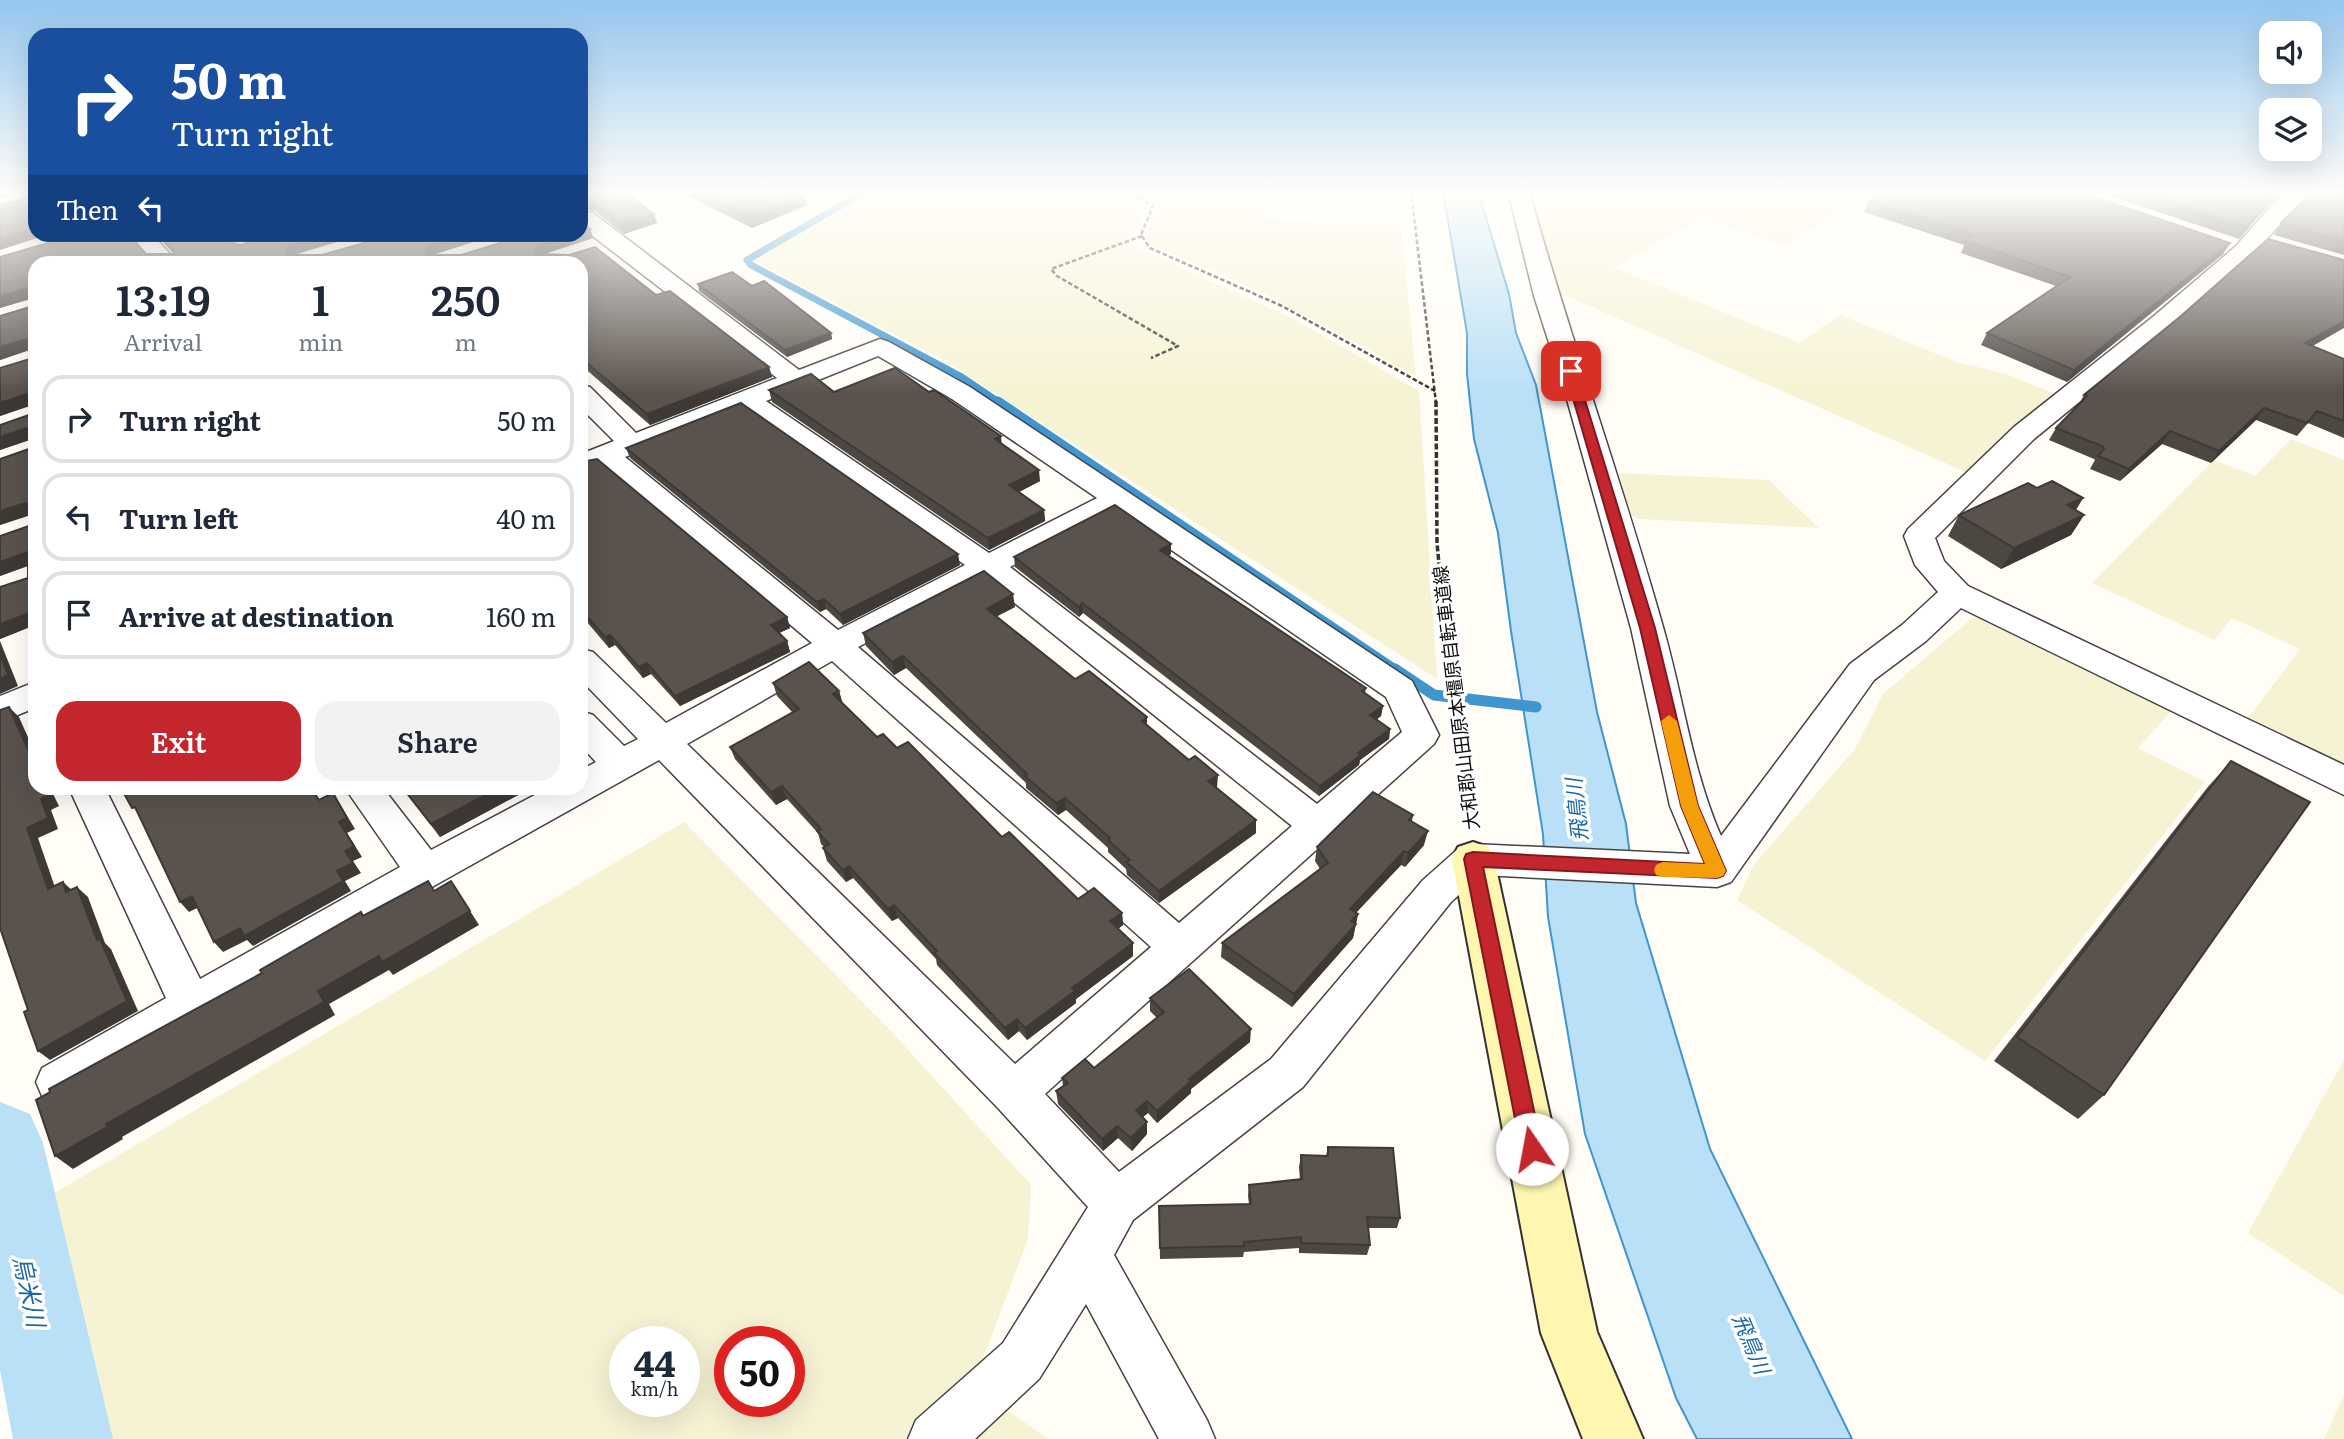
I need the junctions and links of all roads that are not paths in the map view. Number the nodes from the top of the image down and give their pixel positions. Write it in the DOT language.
graph roads {
  1 [pos="635,258"];
  2 [pos="1536,258"];
  3 [pos="2234,258"];
  4 [pos="796,380"];
  5 [pos="746,399"];
  6 [pos="588,410"];
  7 [pos="606,454"];
  8 [pos="1118,499"];
  9 [pos="989,567"];
  10 [pos="1957,593"];
  11 [pos="835,645"];
  12 [pos="588,667"];
  13 [pos="28,697"];
  14 [pos="0,710"];
  15 [pos="588,731"];
  16 [pos="662,742"];
  17 [pos="620,765"];
  18 [pos="2344,781"];
  19 [pos="588,783"];
  20 [pos="91,795"];
  21 [pos="368,795"];
  22 [pos="566,795"];
  23 [pos="1318,826"];
  24 [pos="1481,859"];
  25 [pos="1707,872"];
  26 [pos="425,873"];
  27 [pos="1179,947"];
  28 [pos="191,1006"];
  29 [pos="58,1082"];
  30 [pos="1014,1093"];
  31 [pos="1116,1203"];
  32 [pos="1087,1256"];
  33 [pos="935,1439"];
  34 [pos="1188,1439"];
  35 [pos="1613,1439"];
  1 -- 4 [label="street"];
  2 -- 25 [label="street"];
  3 -- 10 [label="street"];
  4 -- 5 [label="street"];
  4 -- 8 [label="street"];
  5 -- 7 [label="street"];
  5 -- 9 [label="street"];
  6 -- 7 [label="street"];
  7 -- 11 [label="street"];
  8 -- 9 [label="street"];
  8 -- 23 [label="street"];
  9 -- 11 [label="street"];
  9 -- 23 [label="street"];
  10 -- 18 [label="street"];
  10 -- 25 [label="street"];
  11 -- 16 [label="street"];
  11 -- 27 [label="street"];
  12 -- 16 [label="street"];
  13 -- 14 [label="street"];
  15 -- 17 [label="street"];
  16 -- 17 [label="street"];
  16 -- 30 [label="street"];
  17 -- 19 [label="street"];
  20 -- 28 [label="street"];
  21 -- 26 [label="street"];
  22 -- 26 [label="street"];
  23 -- 27 [label="street"];
  24 -- 25 [label="street"];
  24 -- 31 [label="street"];
  24 -- 35 [label="main road"];
  26 -- 28 [label="street"];
  27 -- 30 [label="street"];
  28 -- 29 [label="street"];
  30 -- 31 [label="street"];
  31 -- 32 [label="street"];
  32 -- 33 [label="street"];
  32 -- 34 [label="street"];
}
